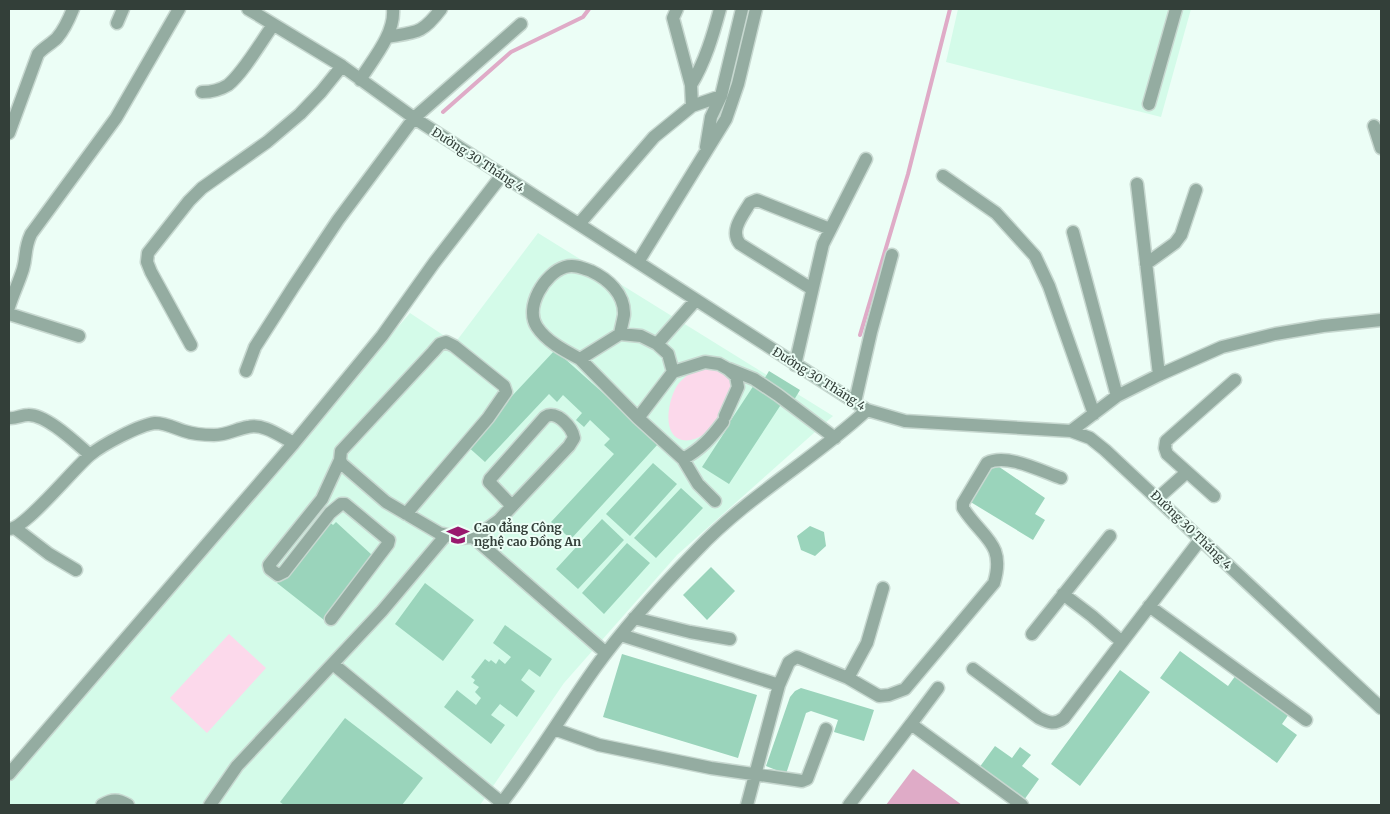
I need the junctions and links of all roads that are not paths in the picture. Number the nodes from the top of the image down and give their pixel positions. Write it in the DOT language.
graph roads {
  1 [pos="74,9"];
  2 [pos="123,9"];
  3 [pos="179,9"];
  4 [pos="248,9"];
  5 [pos="393,9"];
  6 [pos="441,9"];
  7 [pos="677,9"];
  8 [pos="720,9"];
  9 [pos="742,9"];
  10 [pos="756,9"];
  11 [pos="1176,9"];
  12 [pos="117,24"];
  13 [pos="521,24"];
  14 [pos="273,25"];
  15 [pos="387,37"];
  16 [pos="342,66"];
  17 [pos="360,80"];
  18 [pos="691,85"];
  19 [pos="202,92"];
  20 [pos="720,96"];
  21 [pos="1149,104"];
  22 [pos="692,106"];
  23 [pos="414,118"];
  24 [pos="1374,126"];
  25 [pos="9,133"];
  26 [pos="1381,148"];
  27 [pos="704,155"];
  28 [pos="866,159"];
  29 [pos="502,176"];
  30 [pos="943,176"];
  31 [pos="1137,184"];
  32 [pos="1196,190"];
  33 [pos="579,224"];
  34 [pos="830,229"];
  35 [pos="1073,232"];
  36 [pos="892,255"];
  37 [pos="638,262"];
  38 [pos="1146,264"];
  39 [pos="812,290"];
  40 [pos="695,301"];
  41 [pos="9,307"];
  42 [pos="9,314"];
  43 [pos="1381,320"];
  44 [pos="620,334"];
  45 [pos="78,336"];
  46 [pos="657,344"];
  47 [pos="191,345"];
  48 [pos="580,359"];
  49 [pos="795,365"];
  50 [pos="728,369"];
  51 [pos="246,371"];
  52 [pos="673,372"];
  53 [pos="1159,375"];
  54 [pos="1235,380"];
  55 [pos="1117,396"];
  56 [pos="855,402"];
  57 [pos="867,410"];
  58 [pos="1094,414"];
  59 [pos="9,418"];
  60 [pos="638,418"];
  61 [pos="1071,431"];
  62 [pos="835,438"];
  63 [pos="294,443"];
  64 [pos="90,455"];
  65 [pos="684,459"];
  66 [pos="340,460"];
  67 [pos="1187,472"];
  68 [pos="1061,478"];
  69 [pos="1214,496"];
  70 [pos="1158,498"];
  71 [pos="715,501"];
  72 [pos="512,506"];
  73 [pos="406,514"];
  74 [pos="12,528"];
  75 [pos="446,535"];
  76 [pos="473,536"];
  77 [pos="1110,536"];
  78 [pos="1200,540"];
  79 [pos="76,570"];
  80 [pos="883,588"];
  81 [pos="1063,594"];
  82 [pos="1149,606"];
  83 [pos="634,618"];
  84 [pos="331,619"];
  85 [pos="1032,634"];
  86 [pos="621,635"];
  87 [pos="730,639"];
  88 [pos="1122,642"];
  89 [pos="606,654"];
  90 [pos="333,664"];
  91 [pos="973,669"];
  92 [pos="848,678"];
  93 [pos="779,685"];
  94 [pos="938,688"];
  95 [pos="1381,708"];
  96 [pos="1306,720"];
  97 [pos="911,724"];
  98 [pos="554,729"];
  99 [pos="826,729"];
  100 [pos="9,774"];
  101 [pos="755,774"];
  102 [pos="501,804"];
  103 [pos="102,805"];
  104 [pos="128,805"];
  105 [pos="210,805"];
  106 [pos="747,805"];
  107 [pos="849,805"];
  108 [pos="1022,805"];
  1 -- 25 [label="street"];
  2 -- 12 [label="street"];
  3 -- 41 [label="street"];
  4 -- 14 [label="street, Đường 30 Tháng 4"];
  5 -- 15 [label="street"];
  6 -- 15 [label="street"];
  7 -- 18 [label="street"];
  8 -- 18 [label="street"];
  9 -- 20 [label="street"];
  10 -- 27 [label="street"];
  11 -- 21 [label="street"];
  13 -- 23 [label="street"];
  14 -- 16 [label="street, Đường 30 Tháng 4"];
  14 -- 19 [label="street"];
  15 -- 17 [label="street"];
  16 -- 17 [label="street, Đường 30 Tháng 4"];
  16 -- 47 [label="street"];
  17 -- 23 [label="street, Đường 30 Tháng 4"];
  18 -- 22 [label="street"];
  20 -- 22 [label="street"];
  20 -- 27 [label="street"];
  22 -- 33 [label="street"];
  23 -- 29 [label="street, Đường 30 Tháng 4"];
  23 -- 51 [label="street"];
  24 -- 26 [label="street"];
  27 -- 37 [label="street"];
  28 -- 34 [label="street"];
  29 -- 33 [label="street, Đường 30 Tháng 4"];
  29 -- 63 [label="street"];
  30 -- 58 [label="street"];
  31 -- 38 [label="street"];
  32 -- 38 [label="street"];
  33 -- 37 [label="street, Đường 30 Tháng 4"];
  34 -- 39 [label="street"];
  34 -- 39 [label="street"];
  35 -- 55 [label="street"];
  36 -- 56 [label="street"];
  37 -- 40 [label="street, Đường 30 Tháng 4"];
  38 -- 53 [label="street"];
  39 -- 49 [label="street"];
  40 -- 46 [label="street"];
  40 -- 49 [label="street, Đường 30 Tháng 4"];
  42 -- 45 [label="street"];
  43 -- 53 [label="street"];
  44 -- 46 [label="street"];
  44 -- 48 [label="street"];
  44 -- 48 [label="street"];
  46 -- 52 [label="street"];
  48 -- 60 [label="street"];
  49 -- 56 [label="street, Đường 30 Tháng 4"];
  50 -- 52 [label="street"];
  50 -- 62 [label="street"];
  50 -- 65 [label="street"];
  52 -- 60 [label="street"];
  53 -- 55 [label="street"];
  54 -- 67 [label="street"];
  55 -- 58 [label="street"];
  56 -- 57 [label="street, Đường 30 Tháng 4"];
  57 -- 61 [label="street, Đường 30 Tháng 4"];
  57 -- 62 [label="street"];
  58 -- 61 [label="street"];
  59 -- 64 [label="street"];
  60 -- 65 [label="street"];
  61 -- 70 [label="street, Đường 30 Tháng 4"];
  62 -- 83 [label="street"];
  63 -- 64 [label="street"];
  63 -- 100 [label="street"];
  64 -- 74 [label="street"];
  65 -- 71 [label="street"];
  66 -- 73 [label="street"];
  66 -- 73 [label="street"];
  66 -- 84 [label="street"];
  67 -- 69 [label="street"];
  67 -- 70 [label="street"];
  68 -- 92 [label="street"];
  70 -- 78 [label="street, Đường 30 Tháng 4"];
  72 -- 72 [label="street"];
  72 -- 76 [label="street"];
  73 -- 75 [label="street"];
  74 -- 79 [label="street"];
  75 -- 76 [label="street"];
  75 -- 90 [label="street"];
  76 -- 89 [label="street"];
  77 -- 81 [label="street"];
  78 -- 82 [label="street"];
  78 -- 95 [label="street, Đường 30 Tháng 4"];
  80 -- 92 [label="street"];
  81 -- 85 [label="street"];
  81 -- 88 [label="street"];
  82 -- 88 [label="street"];
  82 -- 96 [label="street"];
  83 -- 86 [label="street"];
  83 -- 87 [label="street"];
  86 -- 89 [label="street"];
  86 -- 93 [label="street"];
  88 -- 91 [label="street"];
  89 -- 98 [label="street"];
  90 -- 102 [label="street"];
  90 -- 105 [label="street"];
  92 -- 93 [label="street"];
  93 -- 101 [label="street"];
  94 -- 97 [label="street"];
  97 -- 107 [label="street"];
  97 -- 108 [label="street"];
  98 -- 101 [label="street"];
  98 -- 102 [label="street"];
  99 -- 101 [label="street"];
  101 -- 106 [label="street"];
  103 -- 104 [label="street"];
}
